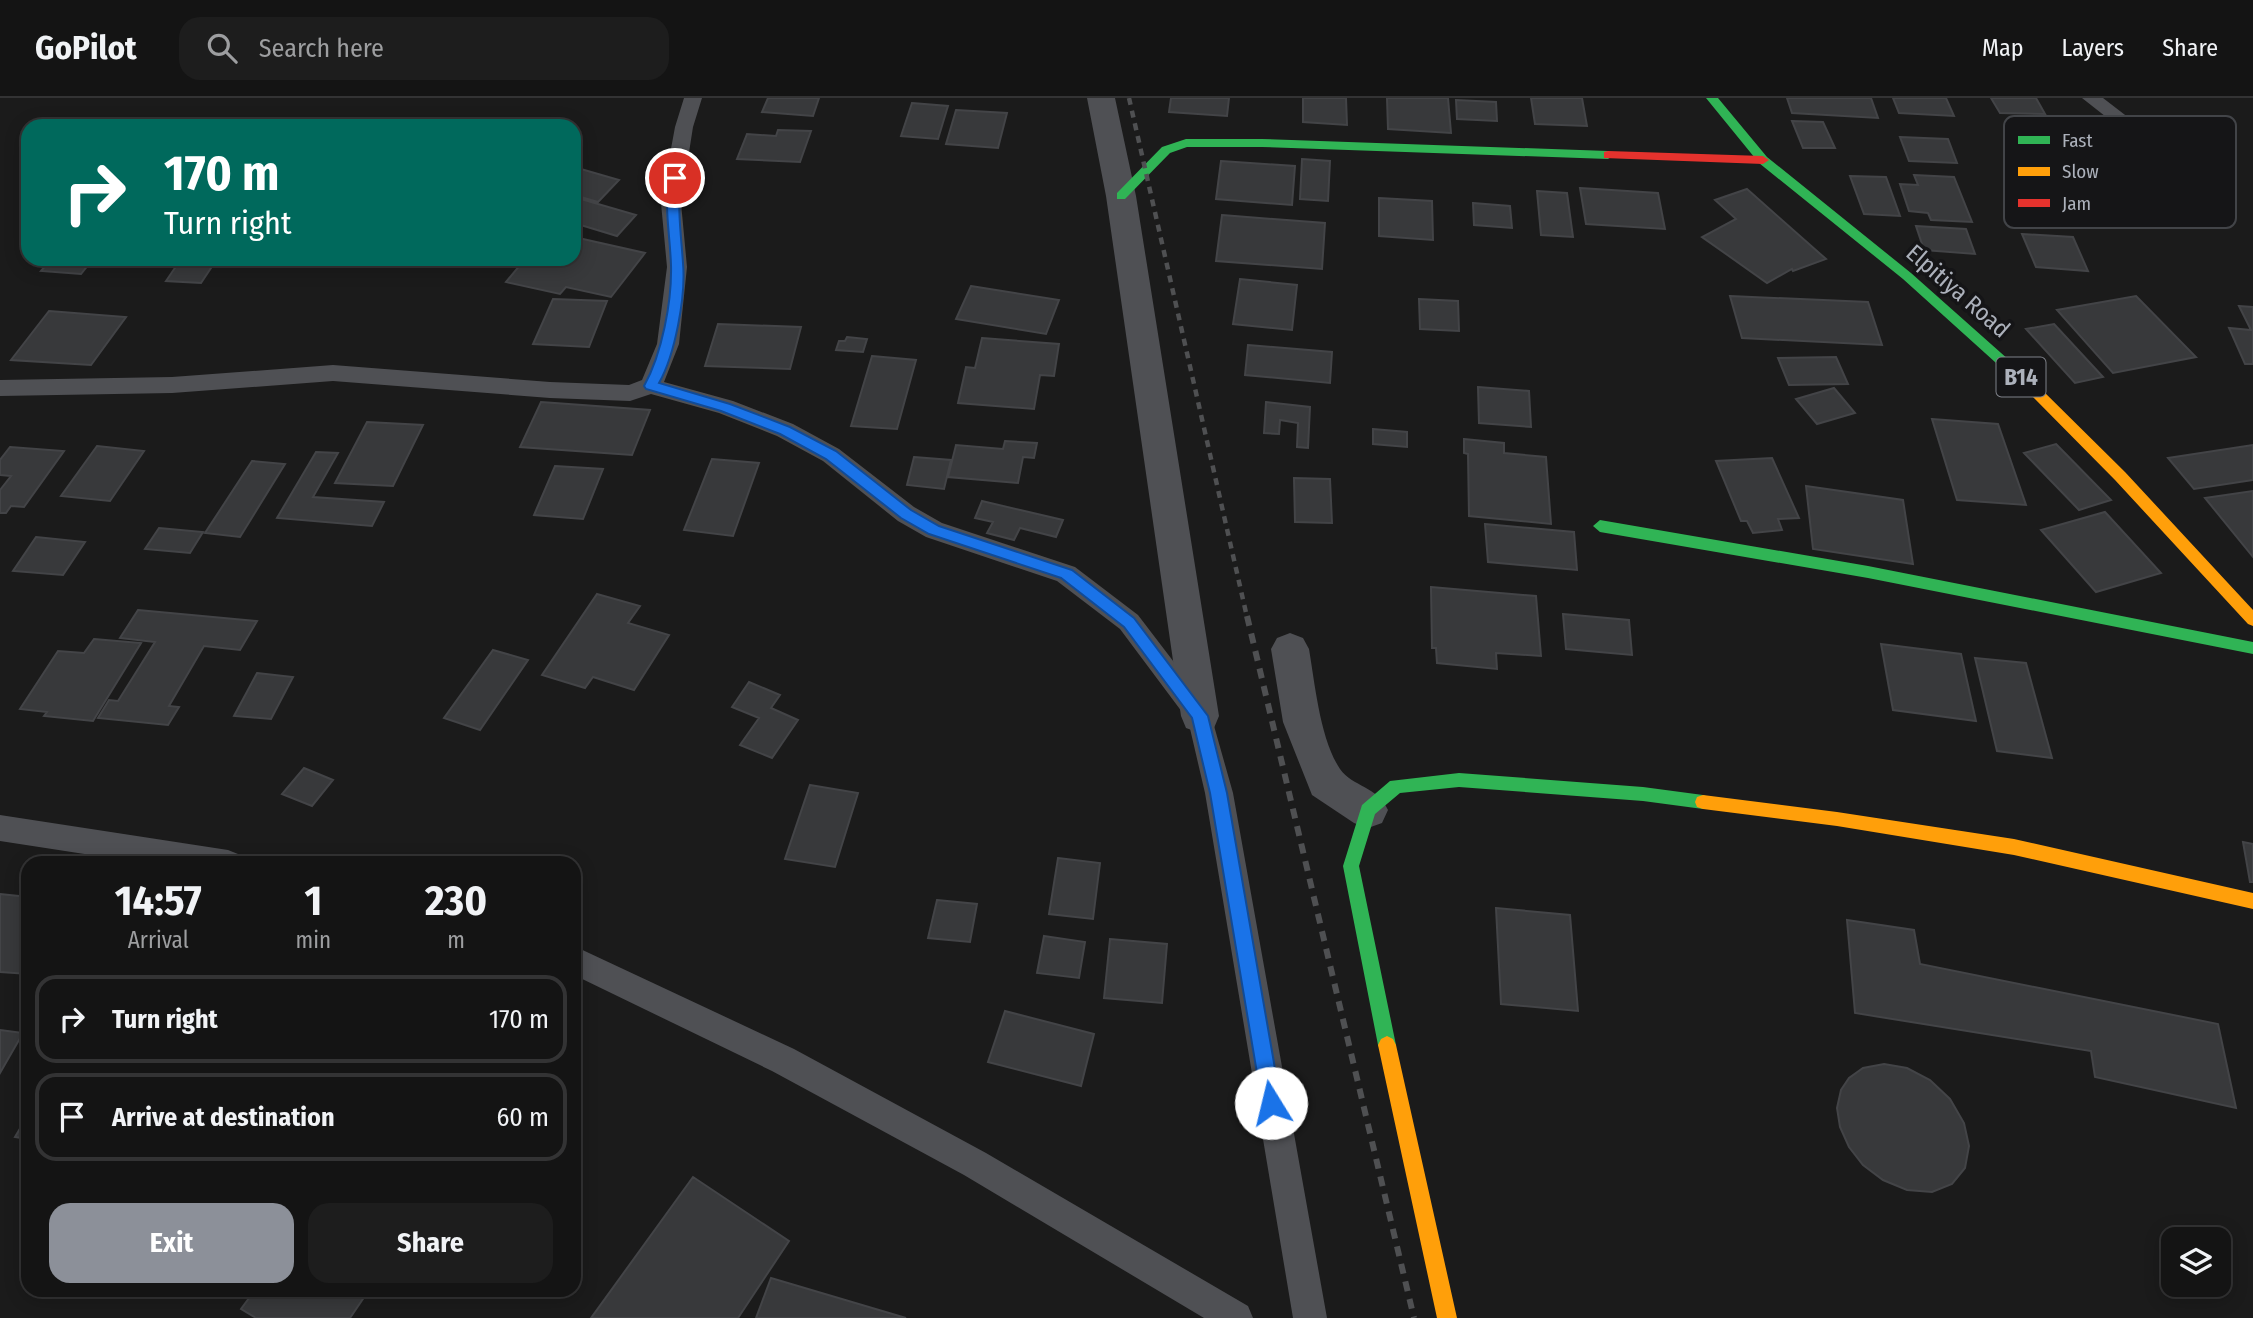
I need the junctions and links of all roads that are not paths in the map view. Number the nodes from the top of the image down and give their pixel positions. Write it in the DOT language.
graph roads {
  1 [pos="693,98"];
  2 [pos="1101,98"];
  3 [pos="1712,98"];
  4 [pos="2091,98"];
  5 [pos="2116,116"];
  6 [pos="1763,160"];
  7 [pos="1121,196"];
  8 [pos="650,386"];
  9 [pos="0,388"];
  10 [pos="1600,526"];
  11 [pos="2253,620"];
  12 [pos="2253,648"];
  13 [pos="1290,649"];
  14 [pos="1200,716"];
  15 [pos="1368,810"];
  16 [pos="0,828"];
  17 [pos="182,856"];
  18 [pos="2253,901"];
  19 [pos="581,963"];
  20 [pos="1236,1318"];
  21 [pos="1310,1318"];
  22 [pos="1447,1318"];
  1 -- 8 [label="lane"];
  2 -- 7 [label="street"];
  3 -- 6 [label="street, Elpitiya Road / B14"];
  4 -- 5 [label="lane"];
  6 -- 7 [label="street"];
  6 -- 11 [label="street, Elpitiya Road / B14"];
  7 -- 14 [label="street"];
  8 -- 9 [label="lane"];
  8 -- 14 [label="lane"];
  10 -- 12 [label="street"];
  13 -- 15 [label="street"];
  14 -- 21 [label="lane"];
  15 -- 18 [label="street"];
  15 -- 22 [label="street"];
  16 -- 17 [label="lane"];
  19 -- 20 [label="lane"];
}
